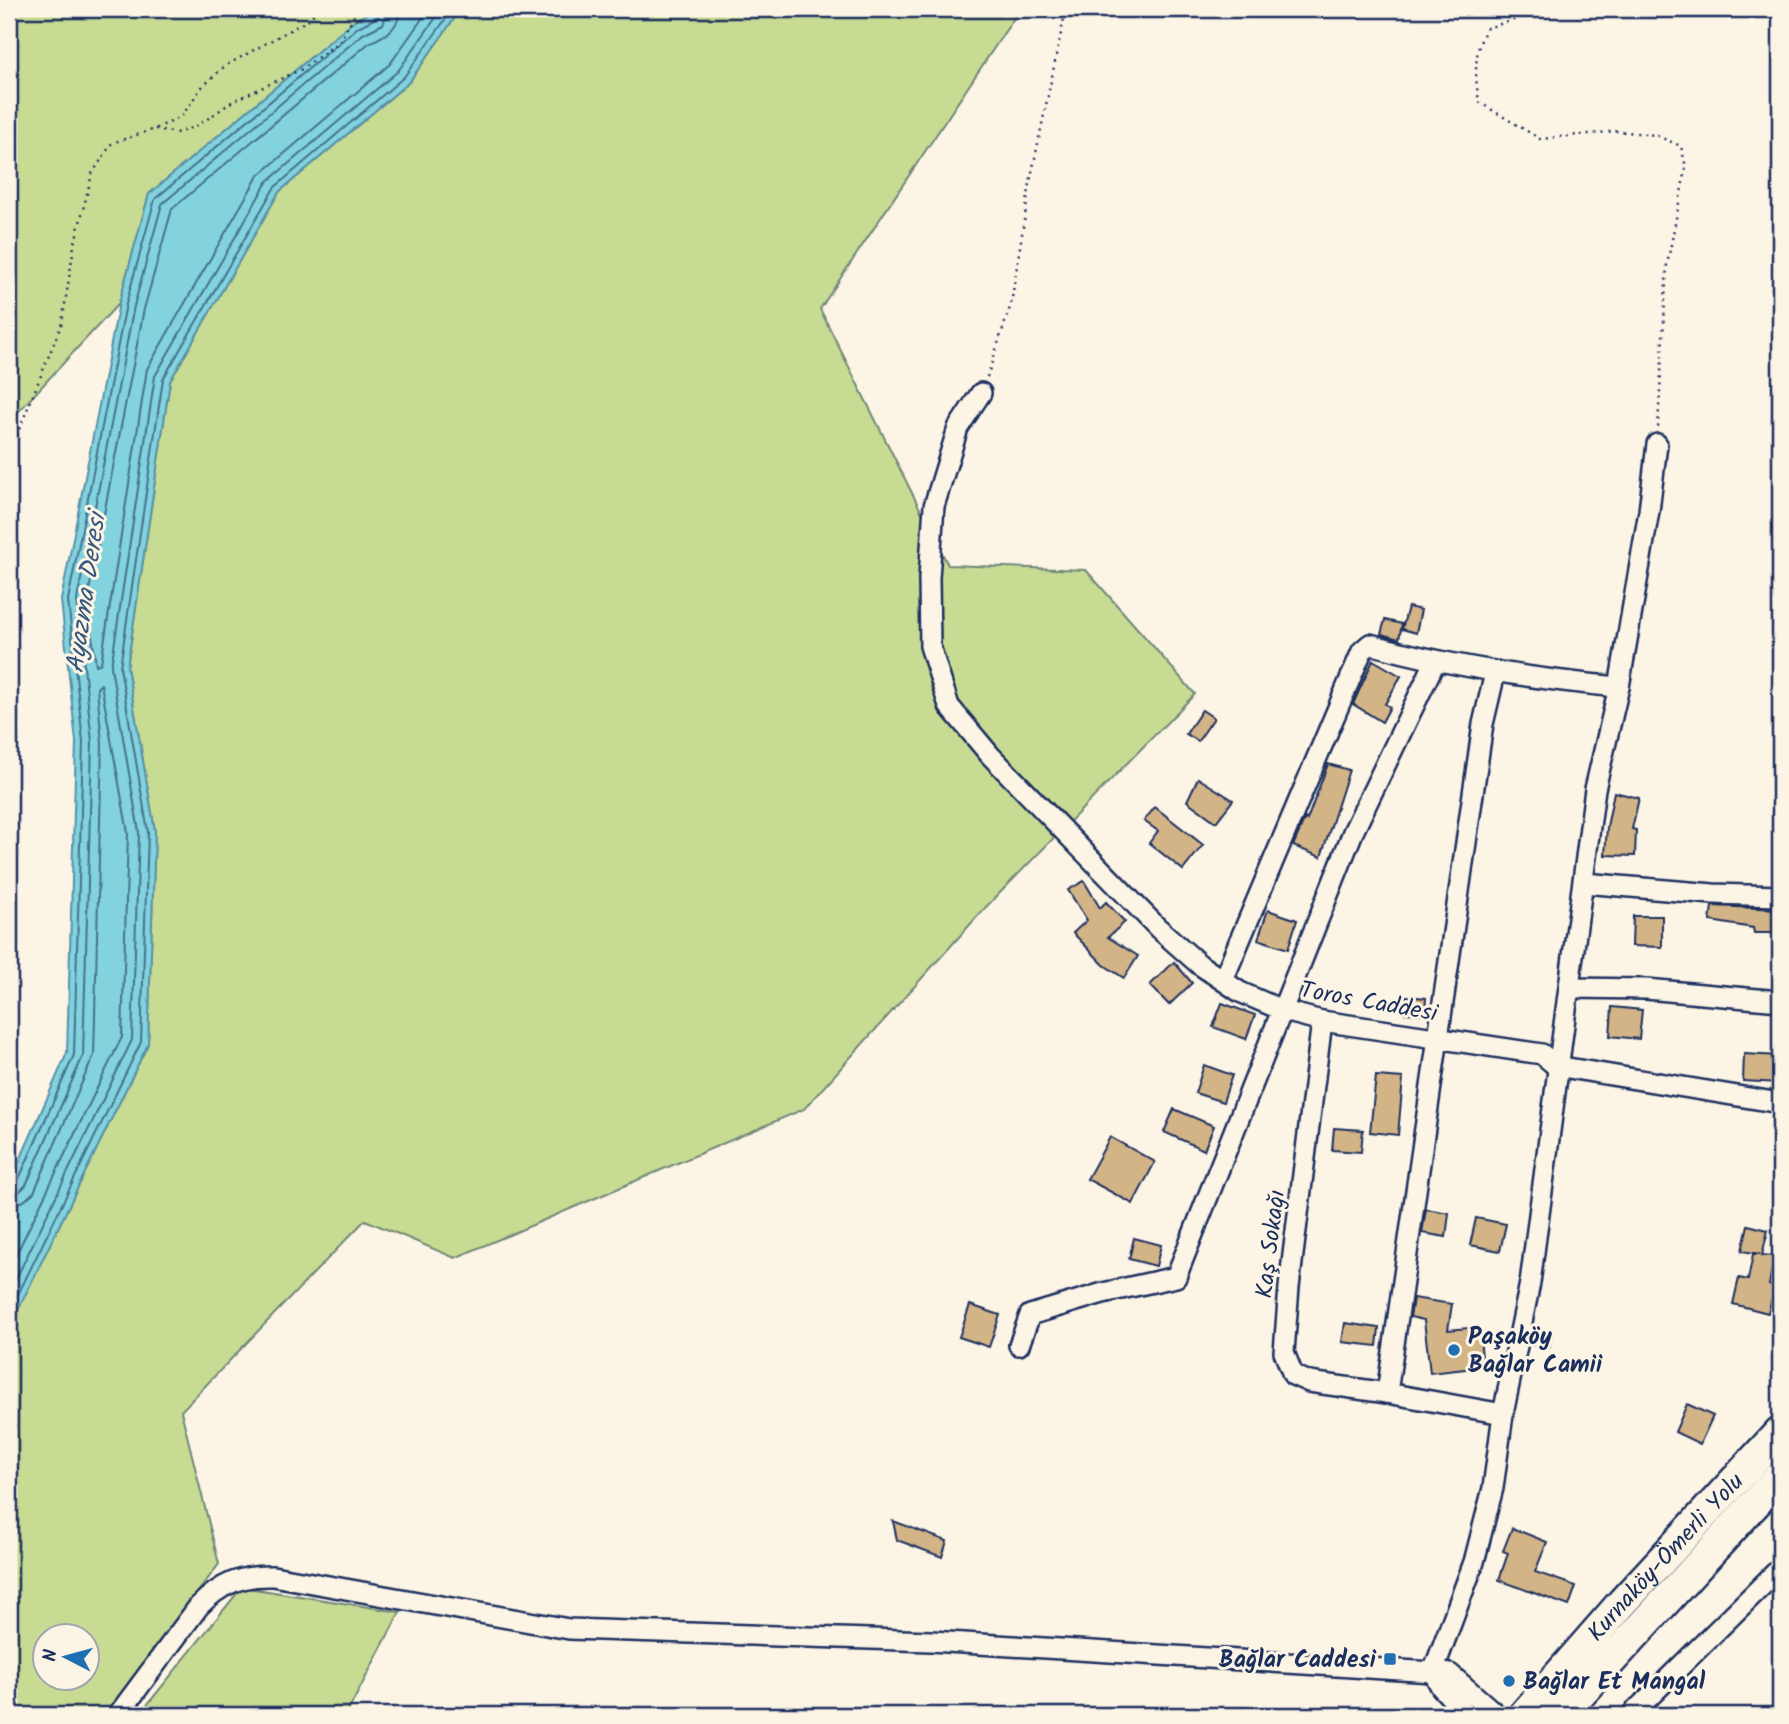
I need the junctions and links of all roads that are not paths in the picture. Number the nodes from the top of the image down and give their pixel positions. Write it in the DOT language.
graph roads {
  1 [pos="981,393"];
  2 [pos="1657,444"];
  3 [pos="1435,662"];
  4 [pos="1496,673"];
  5 [pos="1619,687"];
  6 [pos="1584,883"];
  7 [pos="1780,896"];
  8 [pos="1223,981"];
  9 [pos="1569,988"];
  10 [pos="1780,1001"];
  11 [pos="1284,1011"];
  12 [pos="1322,1021"];
  13 [pos="1438,1038"];
  14 [pos="1556,1066"];
  15 [pos="1780,1103"];
  16 [pos="1019,1345"];
  17 [pos="1387,1393"];
  18 [pos="1503,1414"];
  19 [pos="1780,1432"];
  20 [pos="1780,1476"];
  21 [pos="1780,1568"];
  22 [pos="1433,1672"];
  23 [pos="118,1715"];
  24 [pos="1467,1715"];
  25 [pos="1497,1715"];
  26 [pos="1524,1715"];
  27 [pos="1561,1715"];
  28 [pos="1631,1715"];
  1 -- 8 [label="street"];
  2 -- 5 [label="street"];
  3 -- 4 [label="street"];
  3 -- 8 [label="street"];
  3 -- 11 [label="street"];
  4 -- 5 [label="street"];
  4 -- 13 [label="street"];
  5 -- 6 [label="street"];
  6 -- 7 [label="street"];
  6 -- 9 [label="street"];
  8 -- 11 [label="street"];
  9 -- 10 [label="street"];
  9 -- 14 [label="street"];
  11 -- 12 [label="street, Toros Caddesi"];
  11 -- 16 [label="street, Toros Caddesi"];
  12 -- 13 [label="street, Toros Caddesi"];
  12 -- 17 [label="street, Kaş Sokağı"];
  13 -- 14 [label="street, Toros Caddesi"];
  13 -- 17 [label="street"];
  14 -- 15 [label="street, Toros Caddesi"];
  14 -- 18 [label="street"];
  17 -- 18 [label="street"];
  18 -- 22 [label="street"];
  19 -- 26 [label="highway, Kurnaköy-Ömerli Yolu"];
  20 -- 27 [label="highway, Kurnaköy-Ömerli Yolu"];
  21 -- 28 [label="street"];
  22 -- 23 [label="street"];
  22 -- 24 [label="street"];
  22 -- 25 [label="street"];
}
